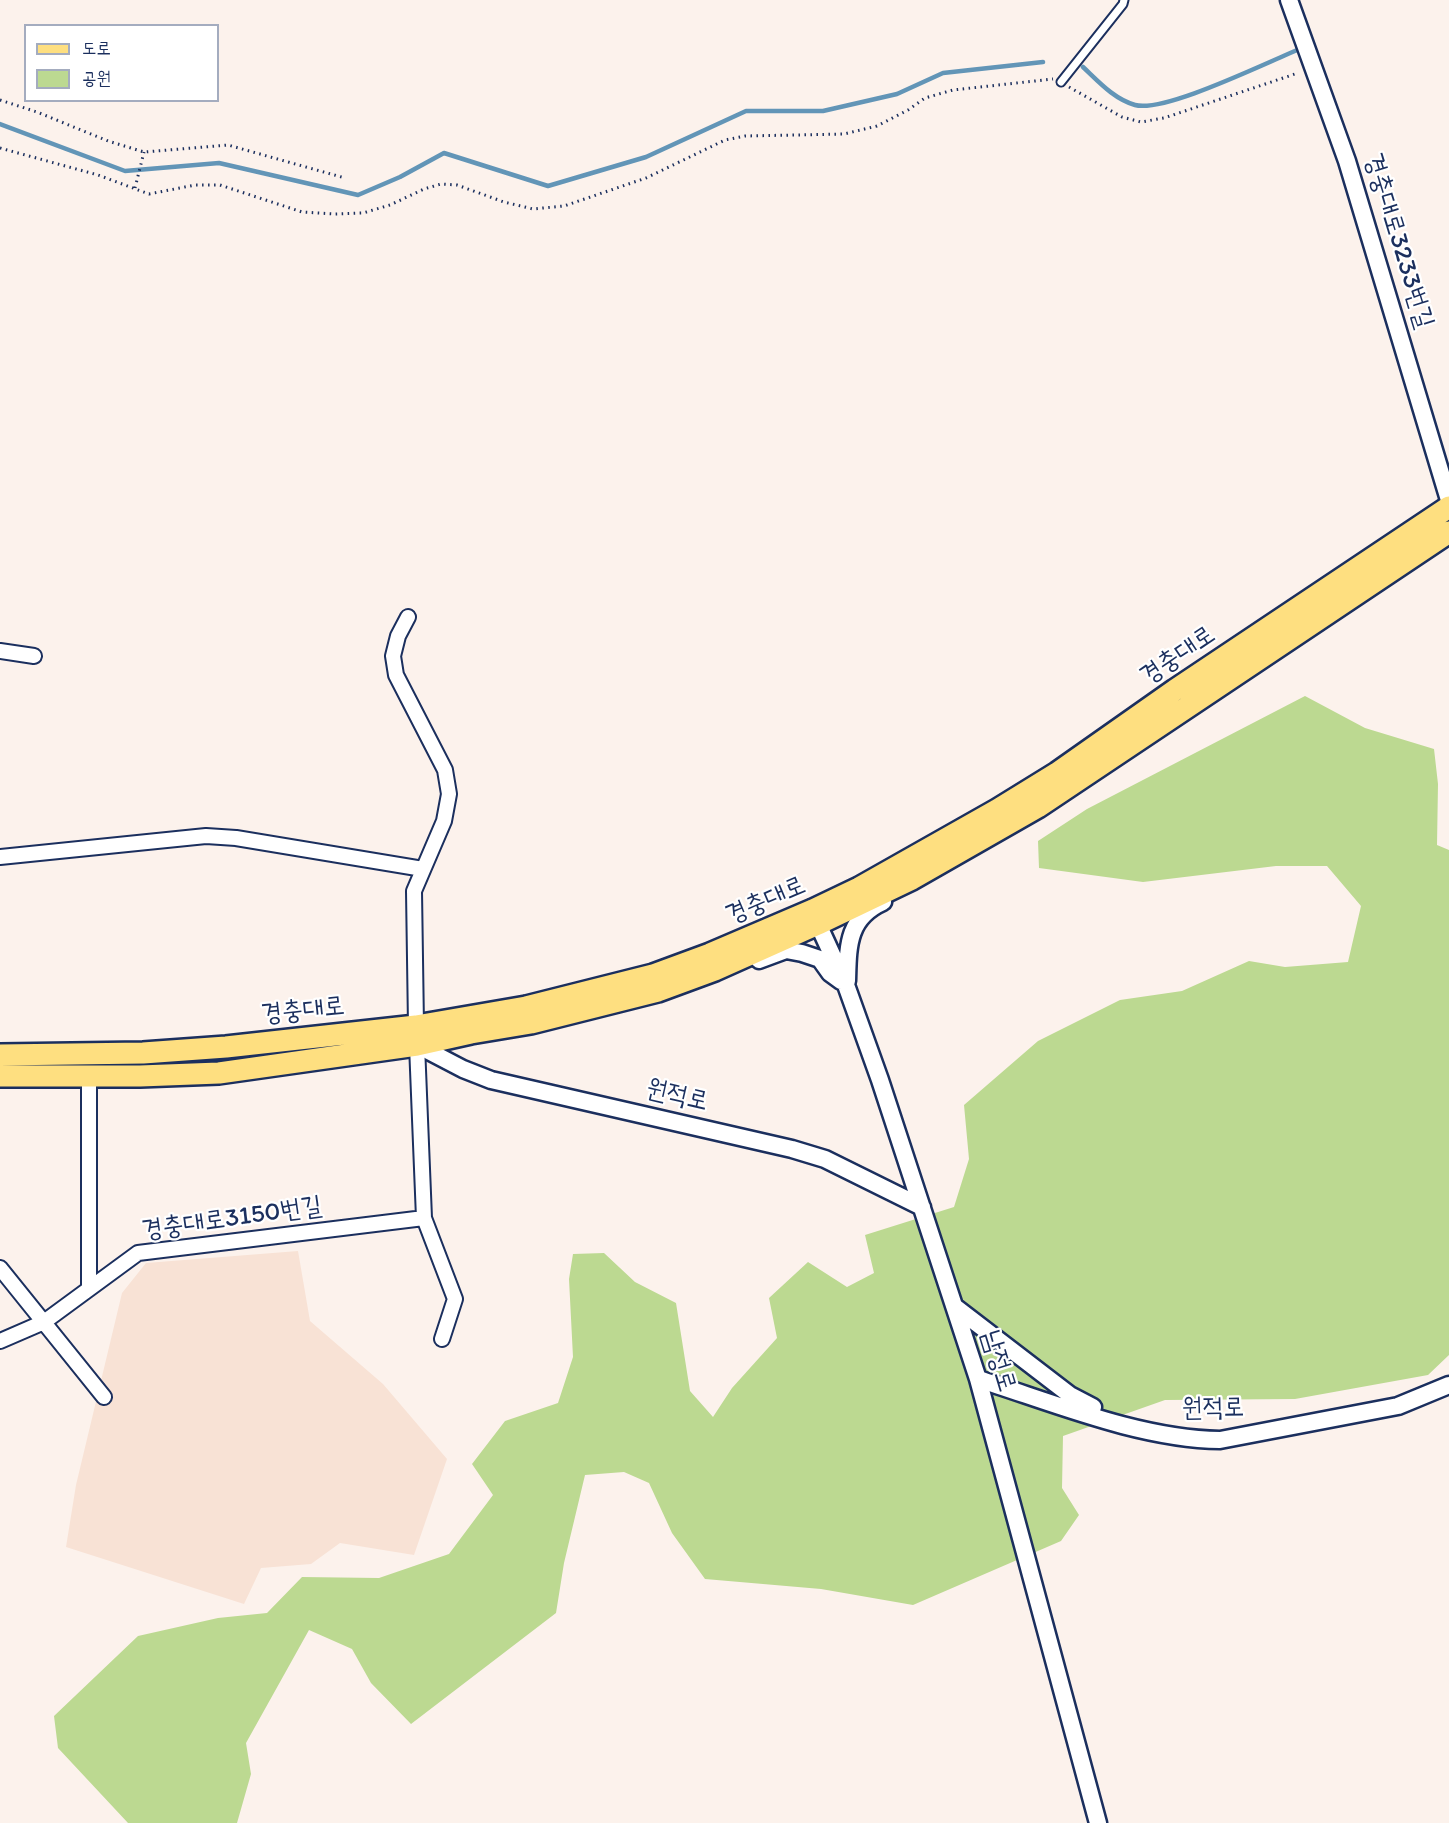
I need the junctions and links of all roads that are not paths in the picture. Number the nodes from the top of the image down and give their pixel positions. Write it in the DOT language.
graph roads {
  1 [pos="1124,0"];
  2 [pos="1289,0"];
  3 [pos="1061,82"];
  4 [pos="1449,500"];
  5 [pos="1449,507"];
  6 [pos="1449,532"];
  7 [pos="408,617"];
  8 [pos="0,651"];
  9 [pos="34,656"];
  10 [pos="0,857"];
  11 [pos="423,869"];
  12 [pos="912,879"];
  13 [pos="818,924"];
  14 [pos="724,966"];
  15 [pos="846,985"];
  16 [pos="417,1036"];
  17 [pos="0,1055"];
  18 [pos="0,1076"];
  19 [pos="89,1077"];
  20 [pos="922,1207"];
  21 [pos="424,1218"];
  22 [pos="0,1268"];
  23 [pos="88,1289"];
  24 [pos="954,1306"];
  25 [pos="44,1322"];
  26 [pos="442,1339"];
  27 [pos="0,1341"];
  28 [pos="978,1379"];
  29 [pos="1449,1384"];
  30 [pos="104,1397"];
  31 [pos="1158,1433"];
  32 [pos="1098,1823"];
  1 -- 3 [label="lane"];
  2 -- 4 [label="street, 경충대로3233번길"];
  5 -- 16 [label="main road, 경충대로"];
  6 -- 12 [label="main road, 경충대로"];
  7 -- 11 [label="street"];
  8 -- 9 [label="street"];
  10 -- 11 [label="street"];
  11 -- 16 [label="street"];
  12 -- 13 [label="main road, 경충대로"];
  12 -- 15 [label="street"];
  13 -- 14 [label="main road, 경충대로"];
  13 -- 15 [label="street, 남정로"];
  14 -- 15 [label="street"];
  14 -- 16 [label="main road, 경충대로"];
  15 -- 20 [label="street, 남정로"];
  16 -- 17 [label="main road, 경충대로"];
  16 -- 19 [label="main road, 경충대로"];
  16 -- 20 [label="street, 원적로"];
  16 -- 21 [label="street"];
  18 -- 19 [label="main road, 경충대로"];
  19 -- 23 [label="street"];
  20 -- 24 [label="street, 남정로"];
  21 -- 23 [label="street, 경충대로3150번길"];
  21 -- 26 [label="street"];
  22 -- 25 [label="street"];
  23 -- 25 [label="street, 경충대로3150번길"];
  24 -- 28 [label="street, 남정로"];
  24 -- 31 [label="street"];
  25 -- 27 [label="street, 경충대로3150번길"];
  25 -- 30 [label="street"];
  28 -- 31 [label="street, 원적로"];
  28 -- 32 [label="street, 남정로"];
  29 -- 31 [label="street, 원적로"];
}
